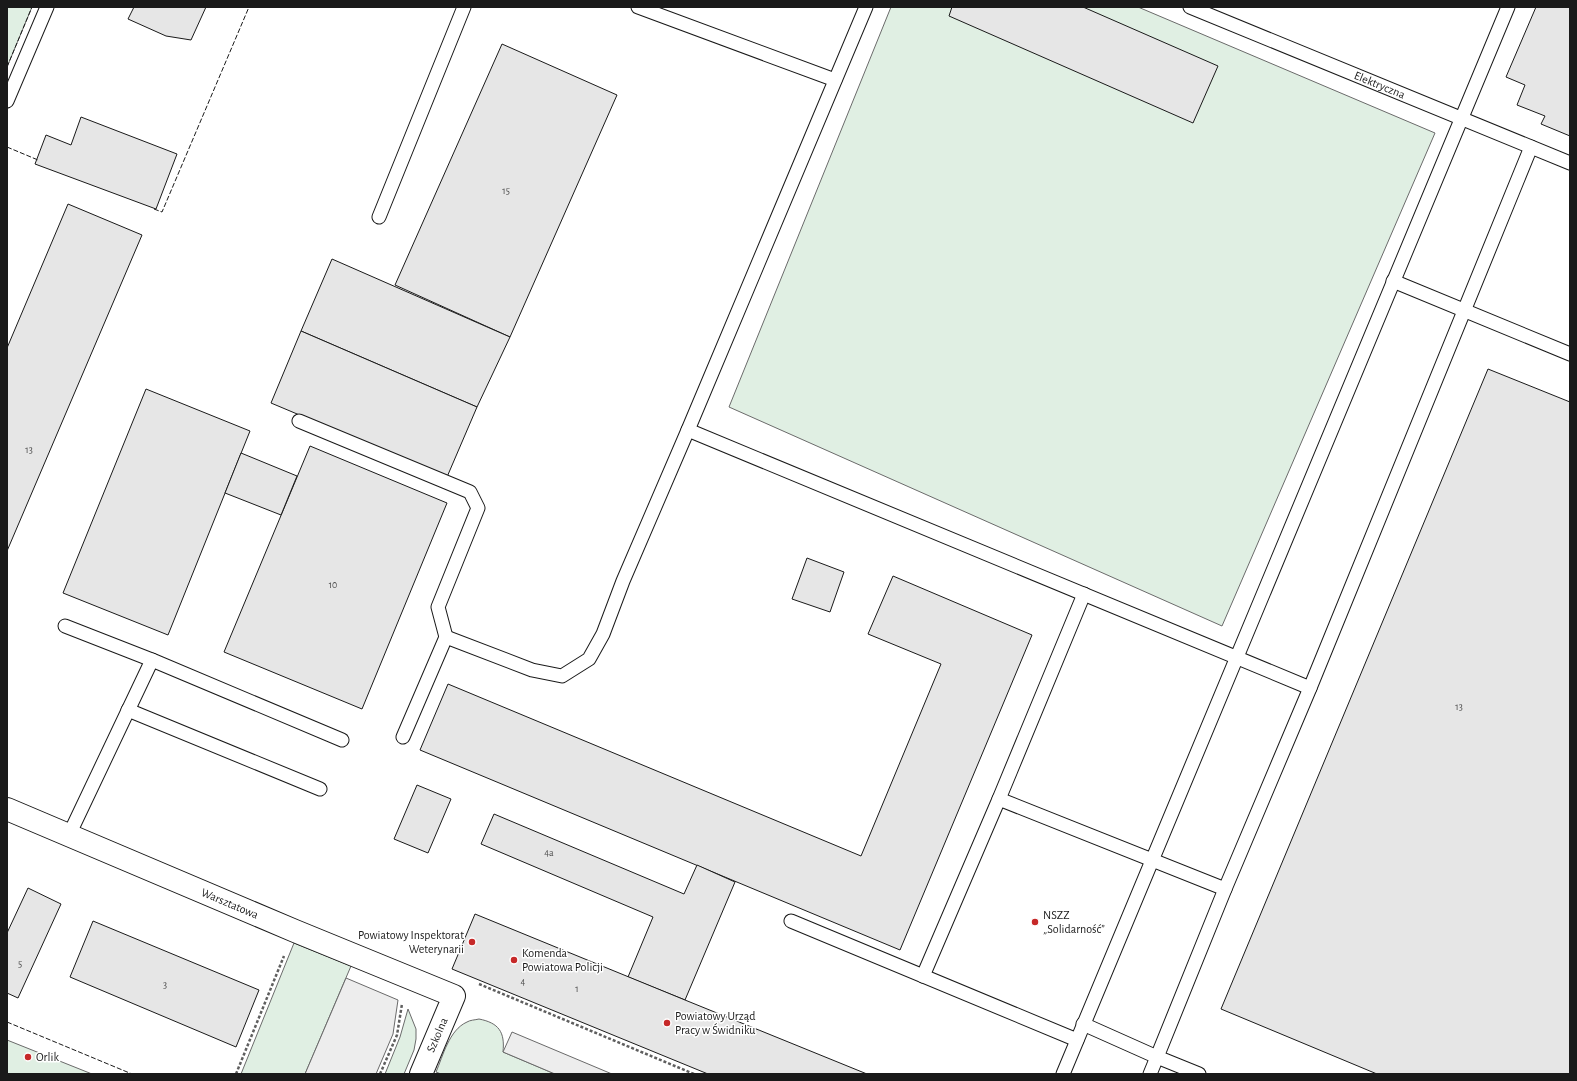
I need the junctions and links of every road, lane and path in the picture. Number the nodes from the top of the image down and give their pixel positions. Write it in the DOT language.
graph roads {
  1 [pos="47,7"];
  2 [pos="464,7"];
  3 [pos="638,7"];
  4 [pos="866,7"];
  5 [pos="1190,7"];
  6 [pos="1508,7"];
  7 [pos="835,80"];
  8 [pos="7,100"];
  9 [pos="1462,118"];
  10 [pos="1531,147"];
  11 [pos="1570,163"];
  12 [pos="379,217"];
  13 [pos="1393,281"];
  14 [pos="1465,310"];
  15 [pos="1570,354"];
  16 [pos="299,420"];
  17 [pos="688,430"];
  18 [pos="1084,594"];
  19 [pos="66,626"];
  20 [pos="446,637"];
  21 [pos="1238,658"];
  22 [pos="152,660"];
  23 [pos="1310,688"];
  24 [pos="128,710"];
  25 [pos="403,737"];
  26 [pos="342,740"];
  27 [pos="320,789"];
  28 [pos="999,799"];
  29 [pos="7,809"];
  30 [pos="69,835"];
  31 [pos="1153,859"];
  32 [pos="1225,889"];
  33 [pos="791,921"];
  34 [pos="295,931"];
  35 [pos="923,976"];
  36 [pos="478,984"];
  37 [pos="454,996"];
  38 [pos="403,1003"];
  39 [pos="1083,1024"];
  40 [pos="1077,1040"];
  41 [pos="1157,1057"];
  42 [pos="236,1074"];
  43 [pos="380,1074"];
  44 [pos="421,1074"];
  45 [pos="694,1074"];
  46 [pos="1063,1074"];
  47 [pos="1150,1074"];
  48 [pos="1199,1074"];
  1 -- 8 [label="lane"];
  2 -- 12 [label="lane"];
  3 -- 7 [label="lane"];
  4 -- 7 [label="lane"];
  5 -- 9 [label="lane, Elektryczna"];
  6 -- 9 [label="lane"];
  7 -- 17 [label="lane"];
  9 -- 10 [label="lane, Elektryczna"];
  9 -- 13 [label="lane"];
  10 -- 11 [label="lane, Elektryczna"];
  10 -- 14 [label="lane"];
  13 -- 14 [label="lane"];
  13 -- 21 [label="lane"];
  14 -- 15 [label="lane"];
  14 -- 23 [label="lane"];
  16 -- 20 [label="lane"];
  17 -- 18 [label="lane"];
  17 -- 20 [label="lane"];
  18 -- 21 [label="lane"];
  18 -- 28 [label="lane"];
  19 -- 22 [label="lane"];
  20 -- 25 [label="lane"];
  21 -- 23 [label="lane"];
  21 -- 31 [label="lane"];
  22 -- 24 [label="lane"];
  22 -- 26 [label="lane"];
  23 -- 32 [label="lane"];
  24 -- 27 [label="lane"];
  24 -- 30 [label="lane"];
  28 -- 31 [label="lane"];
  28 -- 35 [label="lane"];
  29 -- 30 [label="street, Warsztatowa"];
  30 -- 34 [label="street, Warsztatowa"];
  31 -- 32 [label="lane"];
  31 -- 39 [label="lane"];
  32 -- 41 [label="lane"];
  33 -- 35 [label="lane"];
  34 -- 37 [label="street, Warsztatowa"];
  34 -- 42 [label="path"];
  35 -- 40 [label="lane"];
  36 -- 45 [label="path"];
  37 -- 44 [label="street, Szkolna"];
  38 -- 43 [label="path"];
  39 -- 40 [label="lane"];
  39 -- 41 [label="lane"];
  40 -- 46 [label="lane"];
  41 -- 47 [label="lane"];
  41 -- 48 [label="lane"];
}
